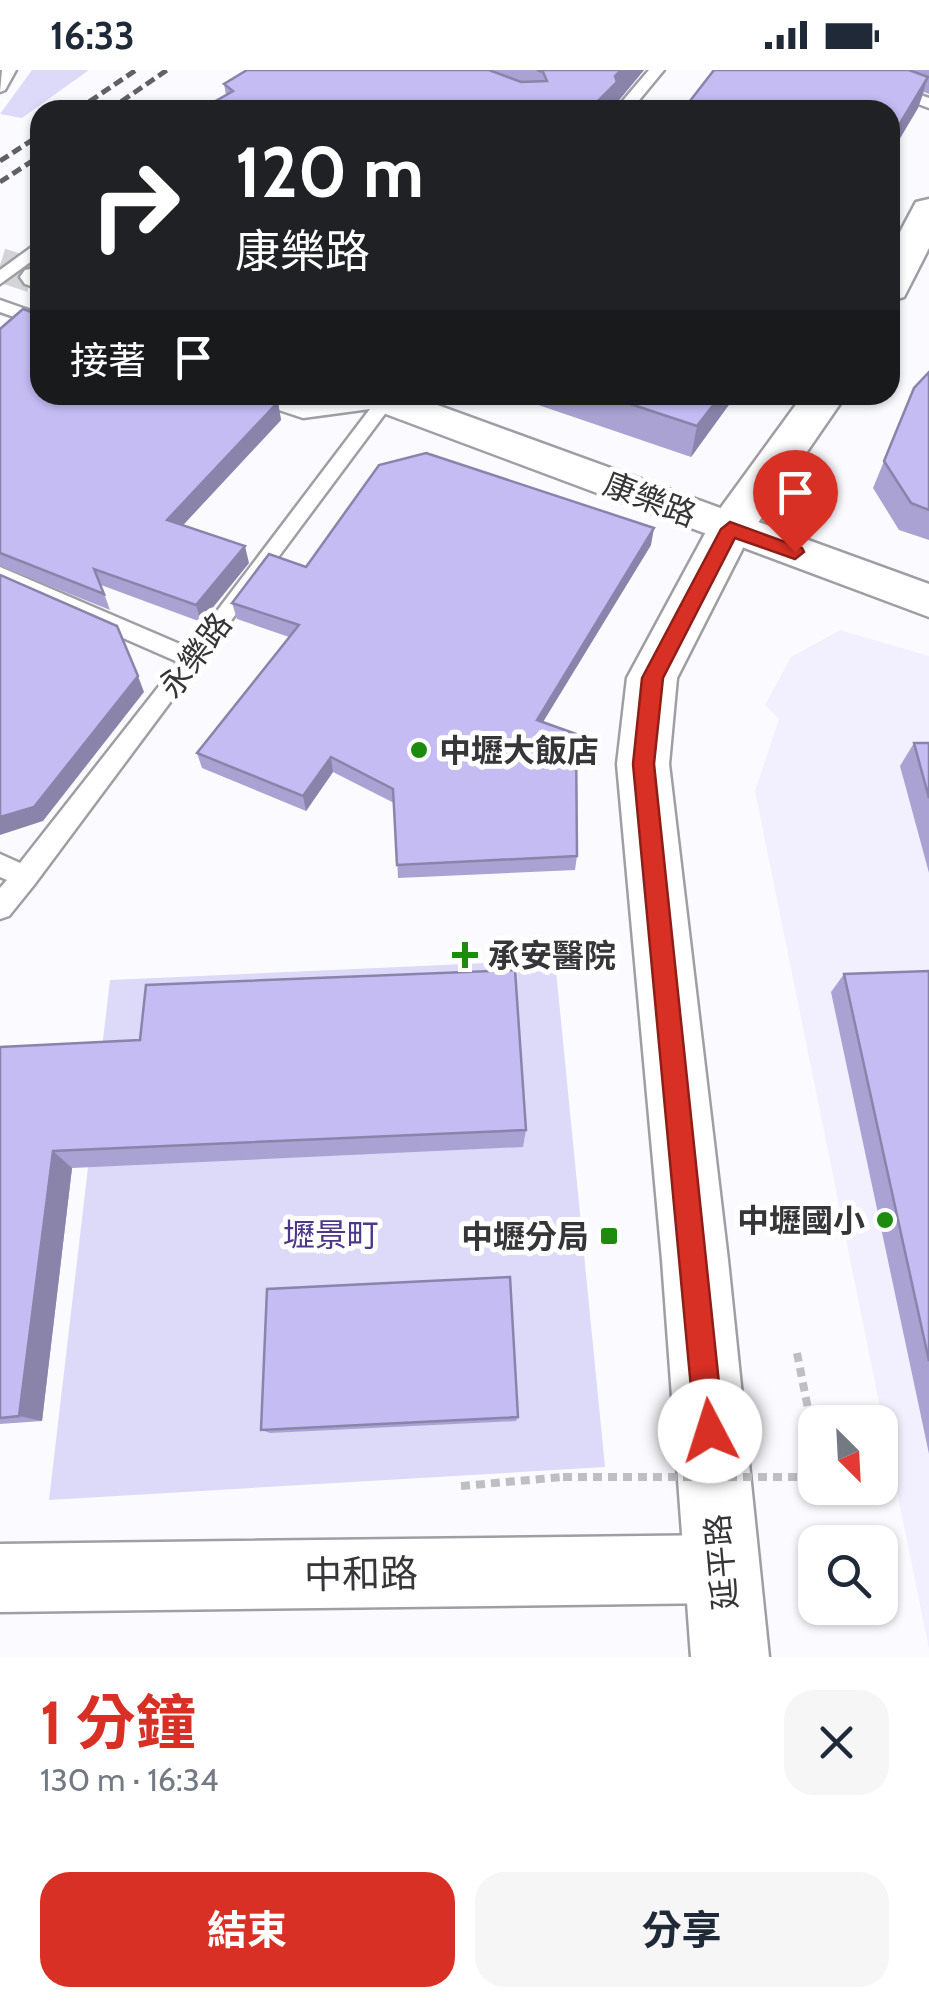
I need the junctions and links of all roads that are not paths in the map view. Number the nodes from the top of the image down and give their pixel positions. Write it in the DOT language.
graph roads {
  1 [pos="9,70"];
  2 [pos="657,70"];
  3 [pos="831,70"];
  4 [pos="0,87"];
  5 [pos="632,100"];
  6 [pos="929,102"];
  7 [pos="929,210"];
  8 [pos="900,269"];
  9 [pos="30,270"];
  10 [pos="0,280"];
  11 [pos="0,306"];
  12 [pos="30,316"];
  13 [pos="283,405"];
  14 [pos="338,405"];
  15 [pos="376,405"];
  16 [pos="406,405"];
  17 [pos="818,405"];
  18 [pos="730,529"];
  19 [pos="0,574"];
  20 [pos="929,601"];
  21 [pos="193,659"];
  22 [pos="0,864"];
  23 [pos="24,877"];
  24 [pos="0,908"];
  25 [pos="721,1569"];
  26 [pos="0,1578"];
  27 [pos="730,1657"];
  1 -- 4 [label="lane"];
  2 -- 5 [label="lane"];
  3 -- 6 [label="lane"];
  7 -- 8 [label="main road"];
  9 -- 10 [label="lane"];
  11 -- 12 [label="lane"];
  13 -- 14 [label="lane"];
  15 -- 21 [label="lane, 永樂路"];
  16 -- 18 [label="street, 康樂路"];
  17 -- 18 [label="main road, 延平路"];
  18 -- 20 [label="street, 康樂路"];
  18 -- 25 [label="main road, 延平路"];
  19 -- 21 [label="lane"];
  21 -- 23 [label="lane, 永樂路"];
  22 -- 23 [label="lane"];
  23 -- 24 [label="lane, 永樂路"];
  25 -- 26 [label="street, 中和路"];
  25 -- 27 [label="main road, 延平路"];
}
